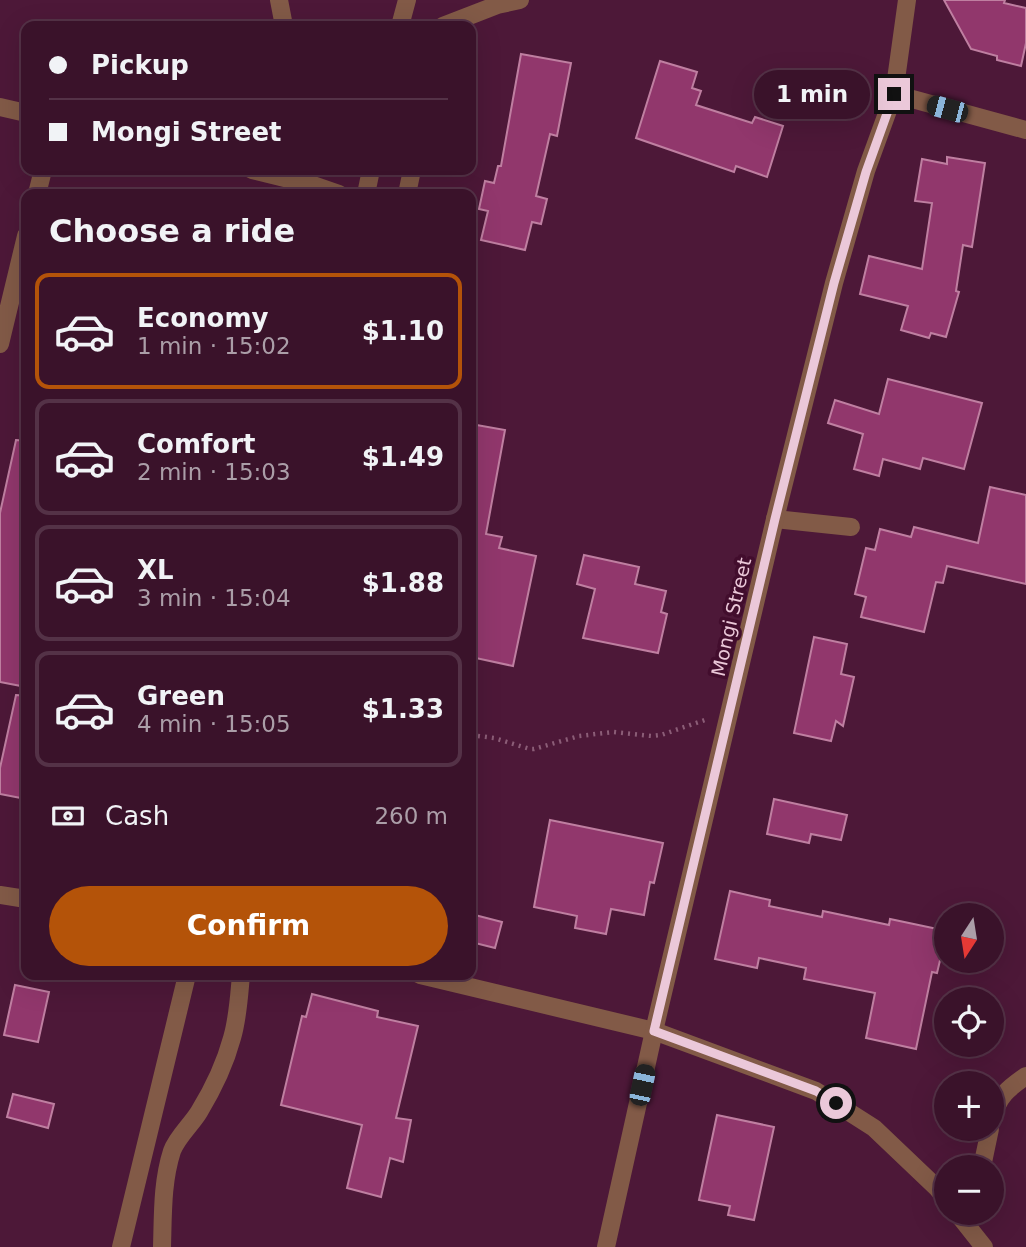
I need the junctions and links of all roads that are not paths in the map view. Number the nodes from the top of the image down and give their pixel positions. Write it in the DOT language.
graph roads {
  1 [pos="279,0"];
  2 [pos="407,0"];
  3 [pos="520,0"];
  4 [pos="907,0"];
  5 [pos="283,21"];
  6 [pos="401,21"];
  7 [pos="457,21"];
  8 [pos="894,94"];
  9 [pos="0,107"];
  10 [pos="21,112"];
  11 [pos="1026,130"];
  12 [pos="311,177"];
  13 [pos="331,189"];
  14 [pos="21,257"];
  15 [pos="0,344"];
  16 [pos="775,519"];
  17 [pos="851,527"];
  18 [pos="0,895"];
  19 [pos="21,898"];
  20 [pos="186,980"];
  21 [pos="241,980"];
  22 [pos="441,980"];
  23 [pos="654,1031"];
  24 [pos="1026,1076"];
  25 [pos="1004,1096"];
  26 [pos="934,1185"];
  27 [pos="973,1225"];
  28 [pos="121,1247"];
  29 [pos="162,1247"];
  30 [pos="606,1247"];
  31 [pos="984,1247"];
  1 -- 5 [label="street"];
  2 -- 6 [label="street"];
  3 -- 7 [label="street"];
  4 -- 8 [label="street, Mongi Street"];
  8 -- 11 [label="street"];
  8 -- 16 [label="street, Mongi Street"];
  9 -- 10 [label="street"];
  12 -- 13 [label="street"];
  14 -- 15 [label="street"];
  16 -- 17 [label="street"];
  16 -- 23 [label="street, Mongi Street"];
  18 -- 19 [label="street"];
  20 -- 28 [label="street"];
  21 -- 29 [label="street"];
  22 -- 23 [label="street"];
  23 -- 26 [label="street"];
  23 -- 30 [label="street, Mongi Street"];
  24 -- 25 [label="street"];
  27 -- 31 [label="street"];
}
